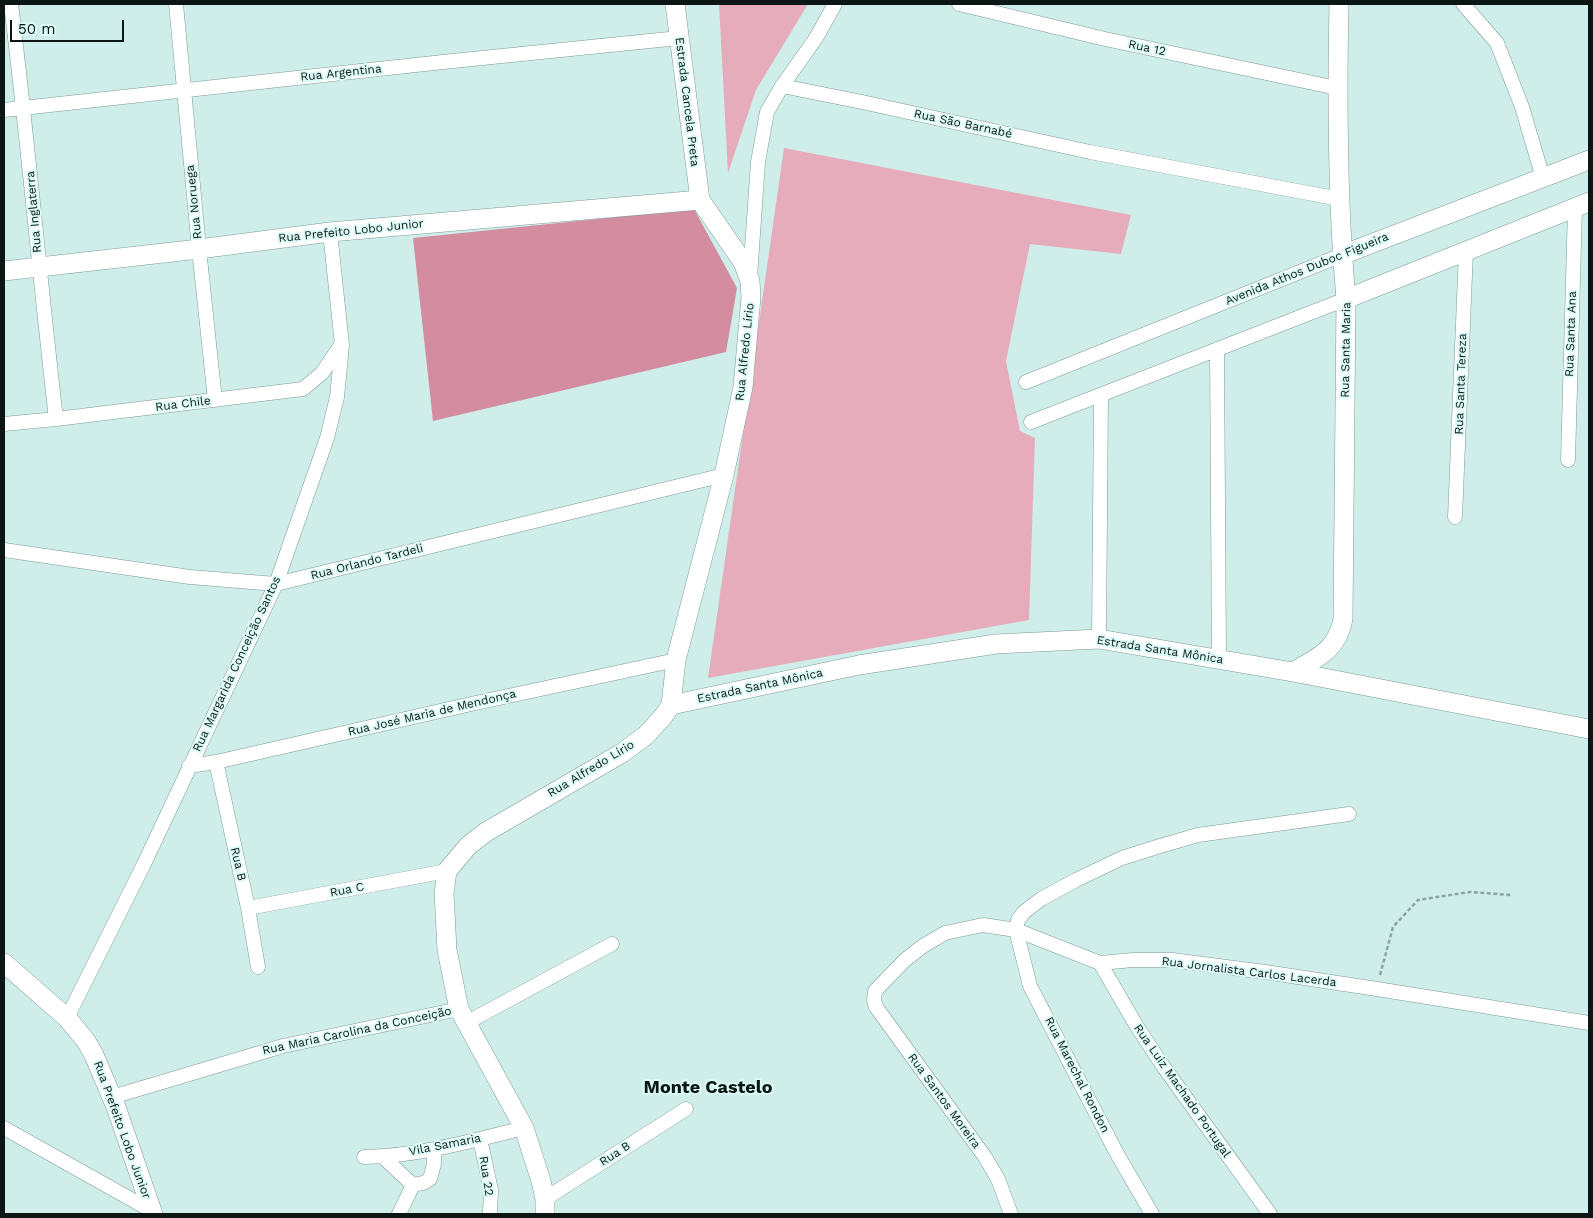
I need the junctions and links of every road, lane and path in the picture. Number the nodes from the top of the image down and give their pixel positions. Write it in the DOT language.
graph roads {
  1 [pos="11,4"];
  2 [pos="176,4"];
  3 [pos="675,4"];
  4 [pos="835,4"];
  5 [pos="958,4"];
  6 [pos="1339,4"];
  7 [pos="1463,4"];
  8 [pos="678,38"];
  9 [pos="782,86"];
  10 [pos="1337,88"];
  11 [pos="183,91"];
  12 [pos="24,108"];
  13 [pos="4,110"];
  14 [pos="1589,160"];
  15 [pos="1543,178"];
  16 [pos="1340,199"];
  17 [pos="700,200"];
  18 [pos="1582,205"];
  19 [pos="330,232"];
  20 [pos="199,249"];
  21 [pos="1466,251"];
  22 [pos="1342,255"];
  23 [pos="39,268"];
  24 [pos="4,272"];
  25 [pos="750,281"];
  26 [pos="1346,299"];
  27 [pos="342,345"];
  28 [pos="1217,349"];
  29 [pos="1026,382"];
  30 [pos="1100,395"];
  31 [pos="216,400"];
  32 [pos="56,420"];
  33 [pos="1031,422"];
  34 [pos="4,424"];
  35 [pos="1568,460"];
  36 [pos="724,475"];
  37 [pos="1455,517"];
  38 [pos="4,550"];
  39 [pos="276,584"];
  40 [pos="1099,639"];
  41 [pos="1219,659"];
  42 [pos="676,660"];
  43 [pos="1293,672"];
  44 [pos="671,705"];
  45 [pos="1589,729"];
  46 [pos="216,762"];
  47 [pos="189,766"];
  48 [pos="1349,814"];
  49 [pos="447,871"];
  50 [pos="1511,895"];
  51 [pos="248,908"];
  52 [pos="1016,930"];
  53 [pos="612,944"];
  54 [pos="1100,963"];
  55 [pos="4,964"];
  56 [pos="258,967"];
  57 [pos="1377,989"];
  58 [pos="874,991"];
  59 [pos="462,1016"];
  60 [pos="67,1018"];
  61 [pos="1589,1024"];
  62 [pos="112,1097"];
  63 [pos="686,1109"];
  64 [pos="4,1128"];
  65 [pos="524,1128"];
  66 [pos="480,1139"];
  67 [pos="434,1149"];
  68 [pos="364,1157"];
  69 [pos="383,1157"];
  70 [pos="413,1186"];
  71 [pos="545,1207"];
  72 [pos="153,1213"];
  73 [pos="490,1213"];
  74 [pos="399,1214"];
  75 [pos="1012,1214"];
  76 [pos="1152,1214"];
  77 [pos="1270,1214"];
  1 -- 12 [label="street, Rua Inglaterra"];
  2 -- 11 [label="street, Rua Noruega"];
  3 -- 8 [label="main road, Estrada Cancela Preta"];
  4 -- 9 [label="street"];
  5 -- 10 [label="street, Rua 12"];
  6 -- 10 [label="main road, Rua Santa Maria"];
  7 -- 15 [label="street"];
  8 -- 11 [label="street, Rua Argentina"];
  8 -- 17 [label="main road, Estrada Cancela Preta"];
  9 -- 16 [label="street, Rua São Barnabé"];
  9 -- 25 [label="street"];
  10 -- 16 [label="main road, Rua Santa Maria"];
  11 -- 12 [label="street, Rua Argentina"];
  11 -- 20 [label="street, Rua Noruega"];
  12 -- 13 [label="street, Rua Argentina"];
  12 -- 23 [label="street, Rua Inglaterra"];
  14 -- 15 [label="main road, Avenida Athos Duboc Figueira"];
  15 -- 22 [label="main road, Avenida Athos Duboc Figueira"];
  16 -- 22 [label="main road, Rua Santa Maria"];
  17 -- 19 [label="main road, Rua Prefeito Lobo Junior"];
  17 -- 25 [label="main road, Rua Alfredo Lírio"];
  18 -- 21 [label="main road"];
  18 -- 35 [label="street, Rua Santa Ana"];
  19 -- 20 [label="main road, Rua Prefeito Lobo Junior"];
  19 -- 27 [label="street, Rua Margarida Conceição Santos"];
  20 -- 23 [label="main road, Rua Prefeito Lobo Junior"];
  20 -- 31 [label="street, Rua Noruega"];
  21 -- 26 [label="main road"];
  21 -- 37 [label="street, Rua Santa Tereza"];
  22 -- 26 [label="main road, Rua Santa Maria"];
  22 -- 29 [label="street, Avenida Athos Duboc Figueira"];
  23 -- 24 [label="main road, Rua Prefeito Lobo Junior"];
  23 -- 32 [label="street, Rua Inglaterra"];
  25 -- 36 [label="main road, Rua Alfredo Lírio"];
  26 -- 28 [label="street"];
  26 -- 43 [label="main road, Rua Santa Maria"];
  27 -- 31 [label="street, Rua Chile"];
  27 -- 39 [label="street, Rua Margarida Conceição Santos"];
  28 -- 30 [label="street"];
  28 -- 41 [label="street"];
  30 -- 33 [label="street"];
  30 -- 40 [label="street"];
  31 -- 32 [label="street, Rua Chile"];
  32 -- 34 [label="street, Rua Chile"];
  36 -- 39 [label="street, Rua Orlando Tardeli"];
  36 -- 42 [label="main road, Rua Alfredo Lírio"];
  38 -- 39 [label="street, Rua Orlando Tardeli"];
  39 -- 47 [label="street, Rua Margarida Conceição Santos"];
  40 -- 41 [label="main road, Estrada Santa Mônica"];
  40 -- 44 [label="main road, Estrada Santa Mônica"];
  41 -- 43 [label="main road, Estrada Santa Mônica"];
  42 -- 44 [label="main road, Rua Alfredo Lírio"];
  42 -- 46 [label="street, Rua José Maria de Mendonça"];
  43 -- 45 [label="main road, Estrada Santa Mônica"];
  44 -- 49 [label="main road, Rua Alfredo Lírio"];
  46 -- 47 [label="street, Rua José Maria de Mendonça"];
  46 -- 51 [label="street, Rua B"];
  47 -- 60 [label="street, Rua Margarida Conceição Santos"];
  48 -- 52 [label="street"];
  49 -- 51 [label="street, Rua C"];
  49 -- 59 [label="main road"];
  50 -- 57 [label="path"];
  51 -- 56 [label="street, Rua B"];
  52 -- 54 [label="street, Rua Jornalista Carlos Lacerda"];
  52 -- 58 [label="street, Rua Jornalista Carlos Lacerda"];
  52 -- 76 [label="street, Rua Marechal Rondon"];
  53 -- 59 [label="street"];
  54 -- 57 [label="street, Rua Jornalista Carlos Lacerda"];
  54 -- 77 [label="street, Rua Luiz Machado Portugal"];
  55 -- 60 [label="main road, Rua Prefeito Lobo Junior"];
  57 -- 61 [label="street, Rua Jornalista Carlos Lacerda"];
  58 -- 75 [label="street, Rua Santos Moreira"];
  59 -- 62 [label="street, Rua Maria Carolina da Conceição"];
  59 -- 65 [label="main road"];
  60 -- 62 [label="main road, Rua Prefeito Lobo Junior"];
  62 -- 72 [label="main road, Rua Prefeito Lobo Junior"];
  63 -- 71 [label="street, Rua B"];
  64 -- 72 [label="street"];
  65 -- 66 [label="street, Vila Samaria"];
  65 -- 71 [label="main road"];
  66 -- 67 [label="street, Vila Samaria"];
  66 -- 73 [label="street, Rua 22"];
  67 -- 69 [label="street, Vila Samaria"];
  67 -- 70 [label="street"];
  68 -- 69 [label="street, Vila Samaria"];
  69 -- 70 [label="street"];
  70 -- 74 [label="street"];
}
